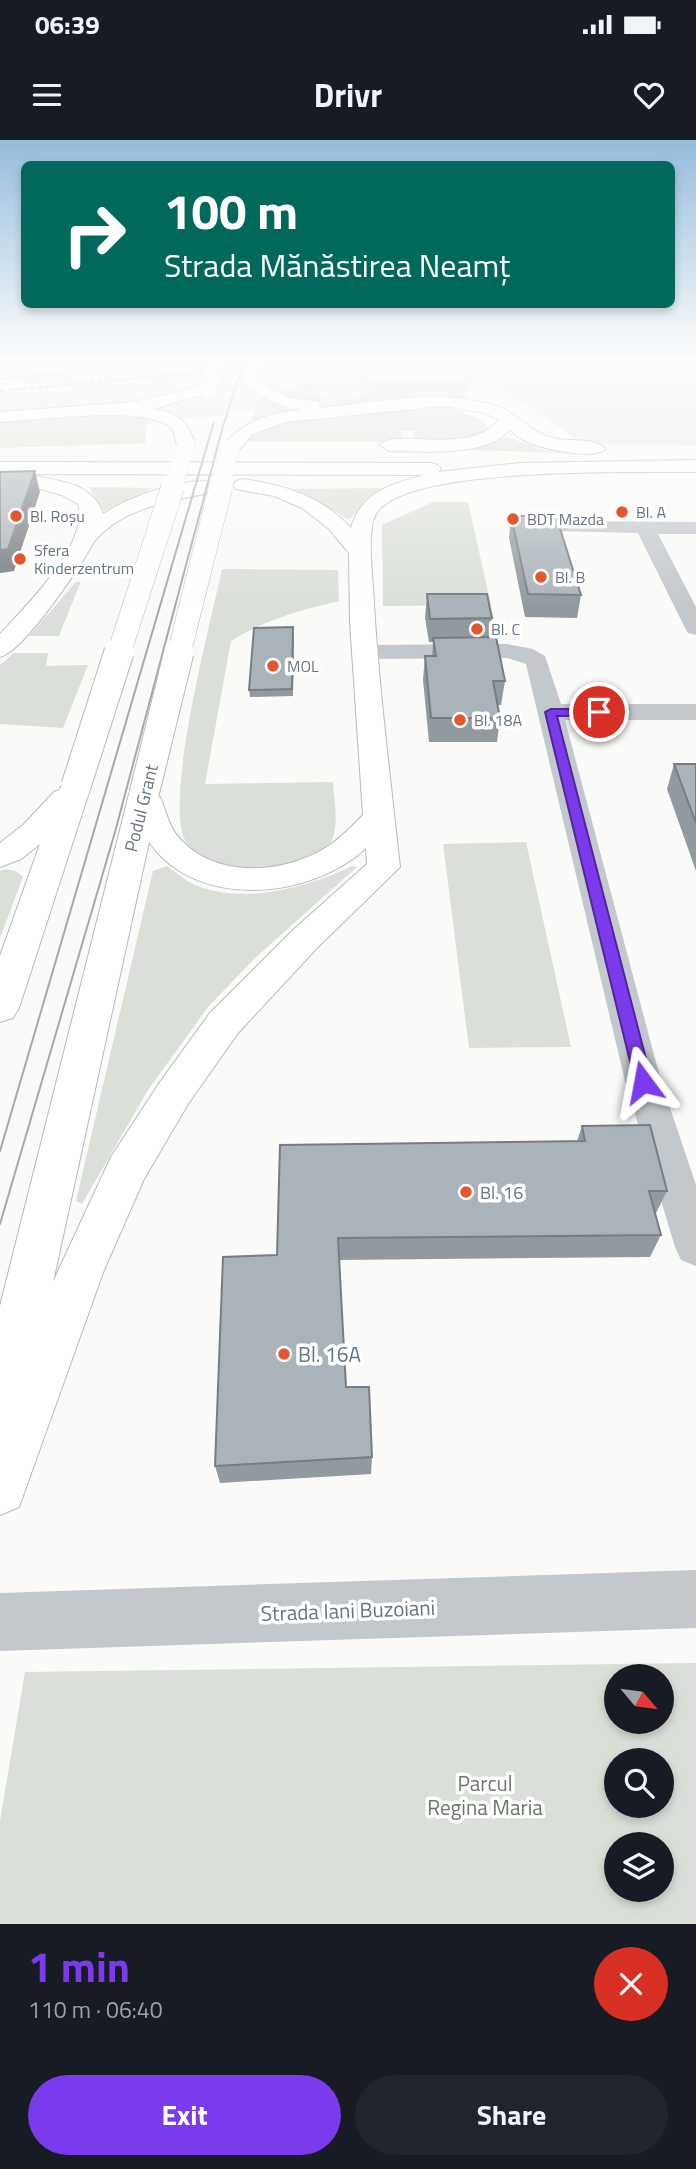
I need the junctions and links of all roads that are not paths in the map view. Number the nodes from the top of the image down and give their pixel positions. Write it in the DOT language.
graph roads {
  1 [pos="185,441"];
  2 [pos="188,441"];
  3 [pos="241,441"];
  4 [pos="243,441"];
  5 [pos="478,441"];
  6 [pos="547,441"];
  7 [pos="186,445"];
  8 [pos="373,445"];
  9 [pos="241,448"];
  10 [pos="696,449"];
  11 [pos="696,466"];
  12 [pos="408,469"];
  13 [pos="544,469"];
  14 [pos="4,470"];
  15 [pos="38,474"];
  16 [pos="233,484"];
  17 [pos="557,527"];
  18 [pos="645,528"];
  19 [pos="696,528"];
  20 [pos="85,538"];
  21 [pos="360,552"];
  22 [pos="696,628"];
  23 [pos="0,649"];
  24 [pos="365,652"];
  25 [pos="551,712"];
  26 [pos="696,712"];
  27 [pos="76,786"];
  28 [pos="145,794"];
  29 [pos="380,816"];
  30 [pos="0,857"];
  31 [pos="0,1008"];
  32 [pos="696,1247"];
  33 [pos="0,1408"];
  34 [pos="0,1488"];
  35 [pos="696,1600"];
  36 [pos="0,1622"];
  1 -- 7 [label="main road"];
  2 -- 7 [label="main road"];
  3 -- 9 [label="main road, Podul Grant"];
  4 -- 9 [label="main road"];
  5 -- 8 [label="main road"];
  6 -- 10 [label="main road"];
  7 -- 27 [label="main road, bridge"];
  9 -- 15 [label="main road"];
  9 -- 28 [label="main road, Podul Grant, bridge"];
  11 -- 13 [label="main road"];
  12 -- 13 [label="main road"];
  12 -- 15 [label="main road"];
  12 -- 16 [label="main road"];
  13 -- 21 [label="main road"];
  14 -- 15 [label="main road"];
  15 -- 16 [label="main road"];
  15 -- 20 [label="main road"];
  16 -- 20 [label="main road"];
  16 -- 21 [label="main road"];
  17 -- 18 [label="street"];
  18 -- 19 [label="street"];
  18 -- 22 [label="street"];
  20 -- 23 [label="main road"];
  21 -- 24 [label="main road"];
  24 -- 25 [label="street"];
  24 -- 29 [label="main road"];
  25 -- 26 [label="street"];
  25 -- 32 [label="street"];
  27 -- 30 [label="main road"];
  27 -- 31 [label="main road"];
  28 -- 29 [label="main road"];
  28 -- 33 [label="main road, Podul Grant"];
  29 -- 34 [label="main road"];
  35 -- 36 [label="street, Strada Iani Buzoiani"];
}
